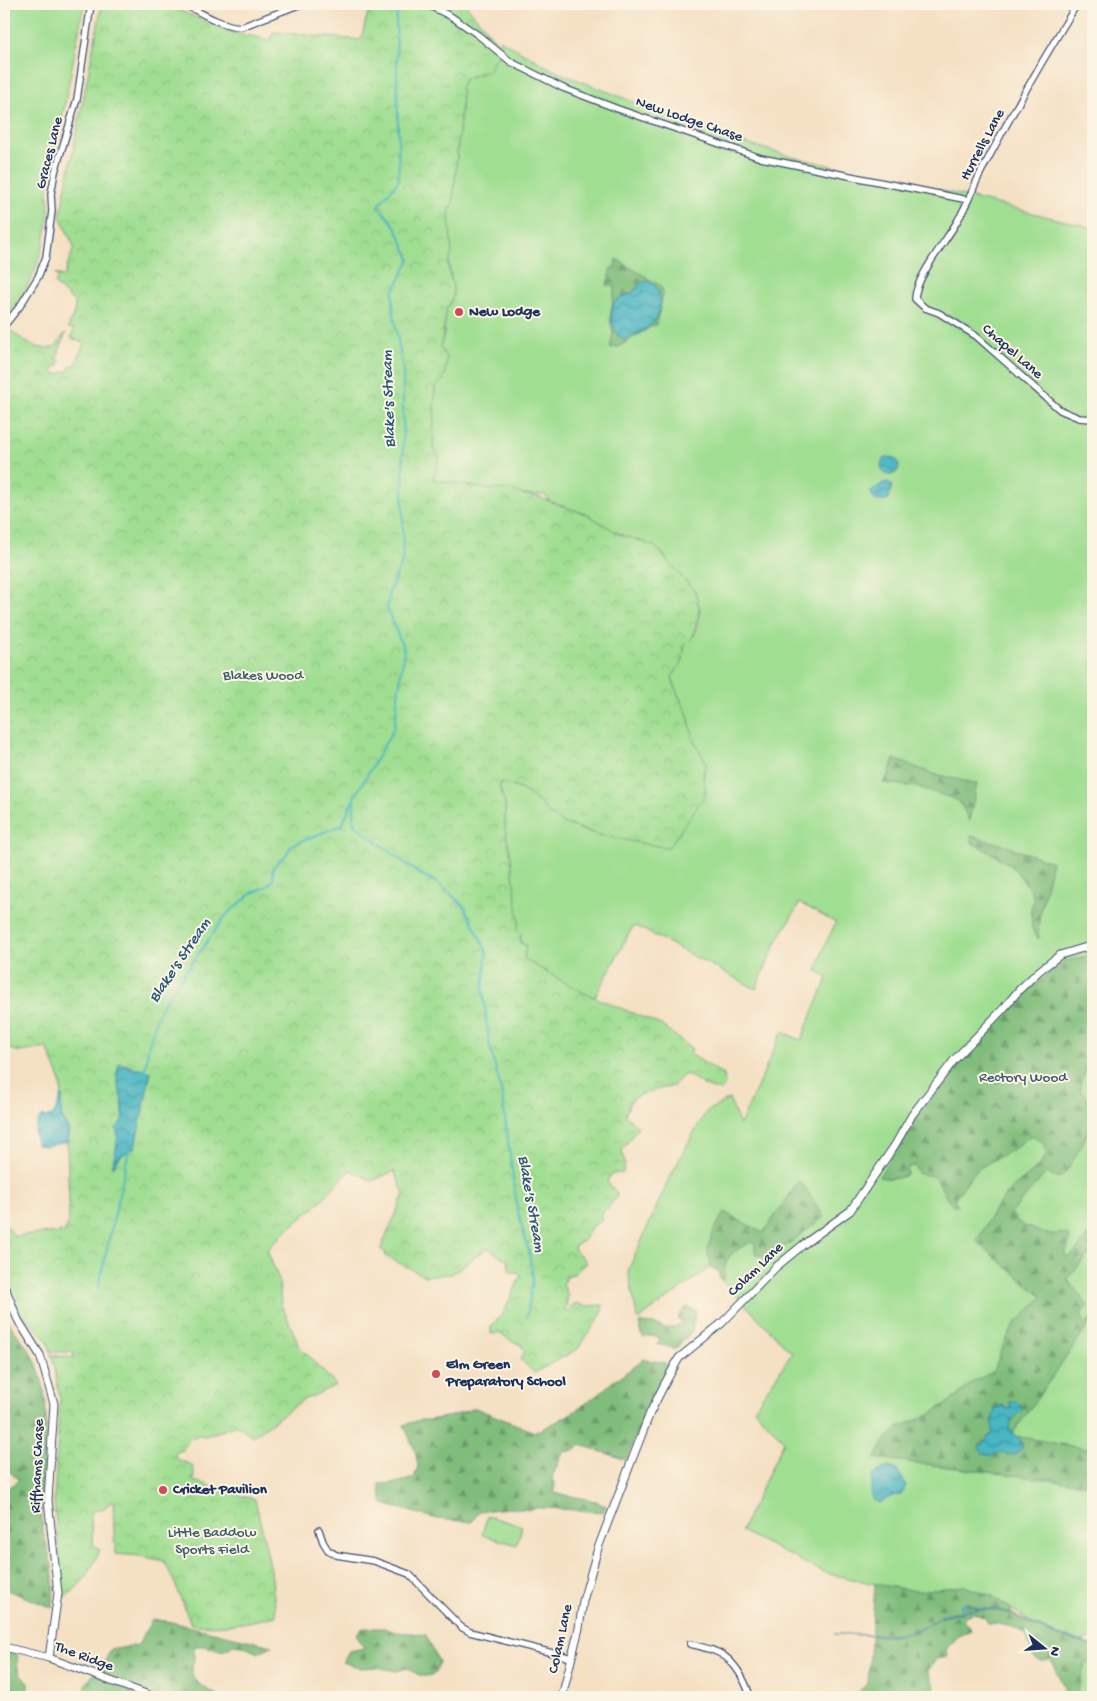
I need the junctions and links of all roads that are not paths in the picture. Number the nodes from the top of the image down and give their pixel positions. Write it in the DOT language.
graph roads {
  1 [pos="91,4"];
  2 [pos="184,4"];
  3 [pos="301,4"];
  4 [pos="426,4"];
  5 [pos="1077,4"];
  6 [pos="968,200"];
  7 [pos="915,300"];
  8 [pos="4,326"];
  9 [pos="1093,419"];
  10 [pos="1093,945"];
  11 [pos="4,1285"];
  12 [pos="319,1530"];
  13 [pos="690,1644"];
  14 [pos="4,1646"];
  15 [pos="49,1658"];
  16 [pos="572,1658"];
  17 [pos="154,1697"];
  18 [pos="562,1697"];
  19 [pos="750,1697"];
  1 -- 8 [label="street, Graces Lane"];
  2 -- 3 [label="street"];
  4 -- 6 [label="street, New Lodge Chase"];
  5 -- 6 [label="street, Hurrells Lane"];
  6 -- 7 [label="street, Hurrells Lane"];
  7 -- 9 [label="street, Chapel Lane"];
  10 -- 16 [label="street, Colam Lane"];
  11 -- 15 [label="street, Riffhams Chase"];
  12 -- 16 [label="street"];
  13 -- 19 [label="street"];
  14 -- 15 [label="street, The Ridge"];
  15 -- 17 [label="street, The Ridge"];
  16 -- 18 [label="street, Colam Lane"];
}
